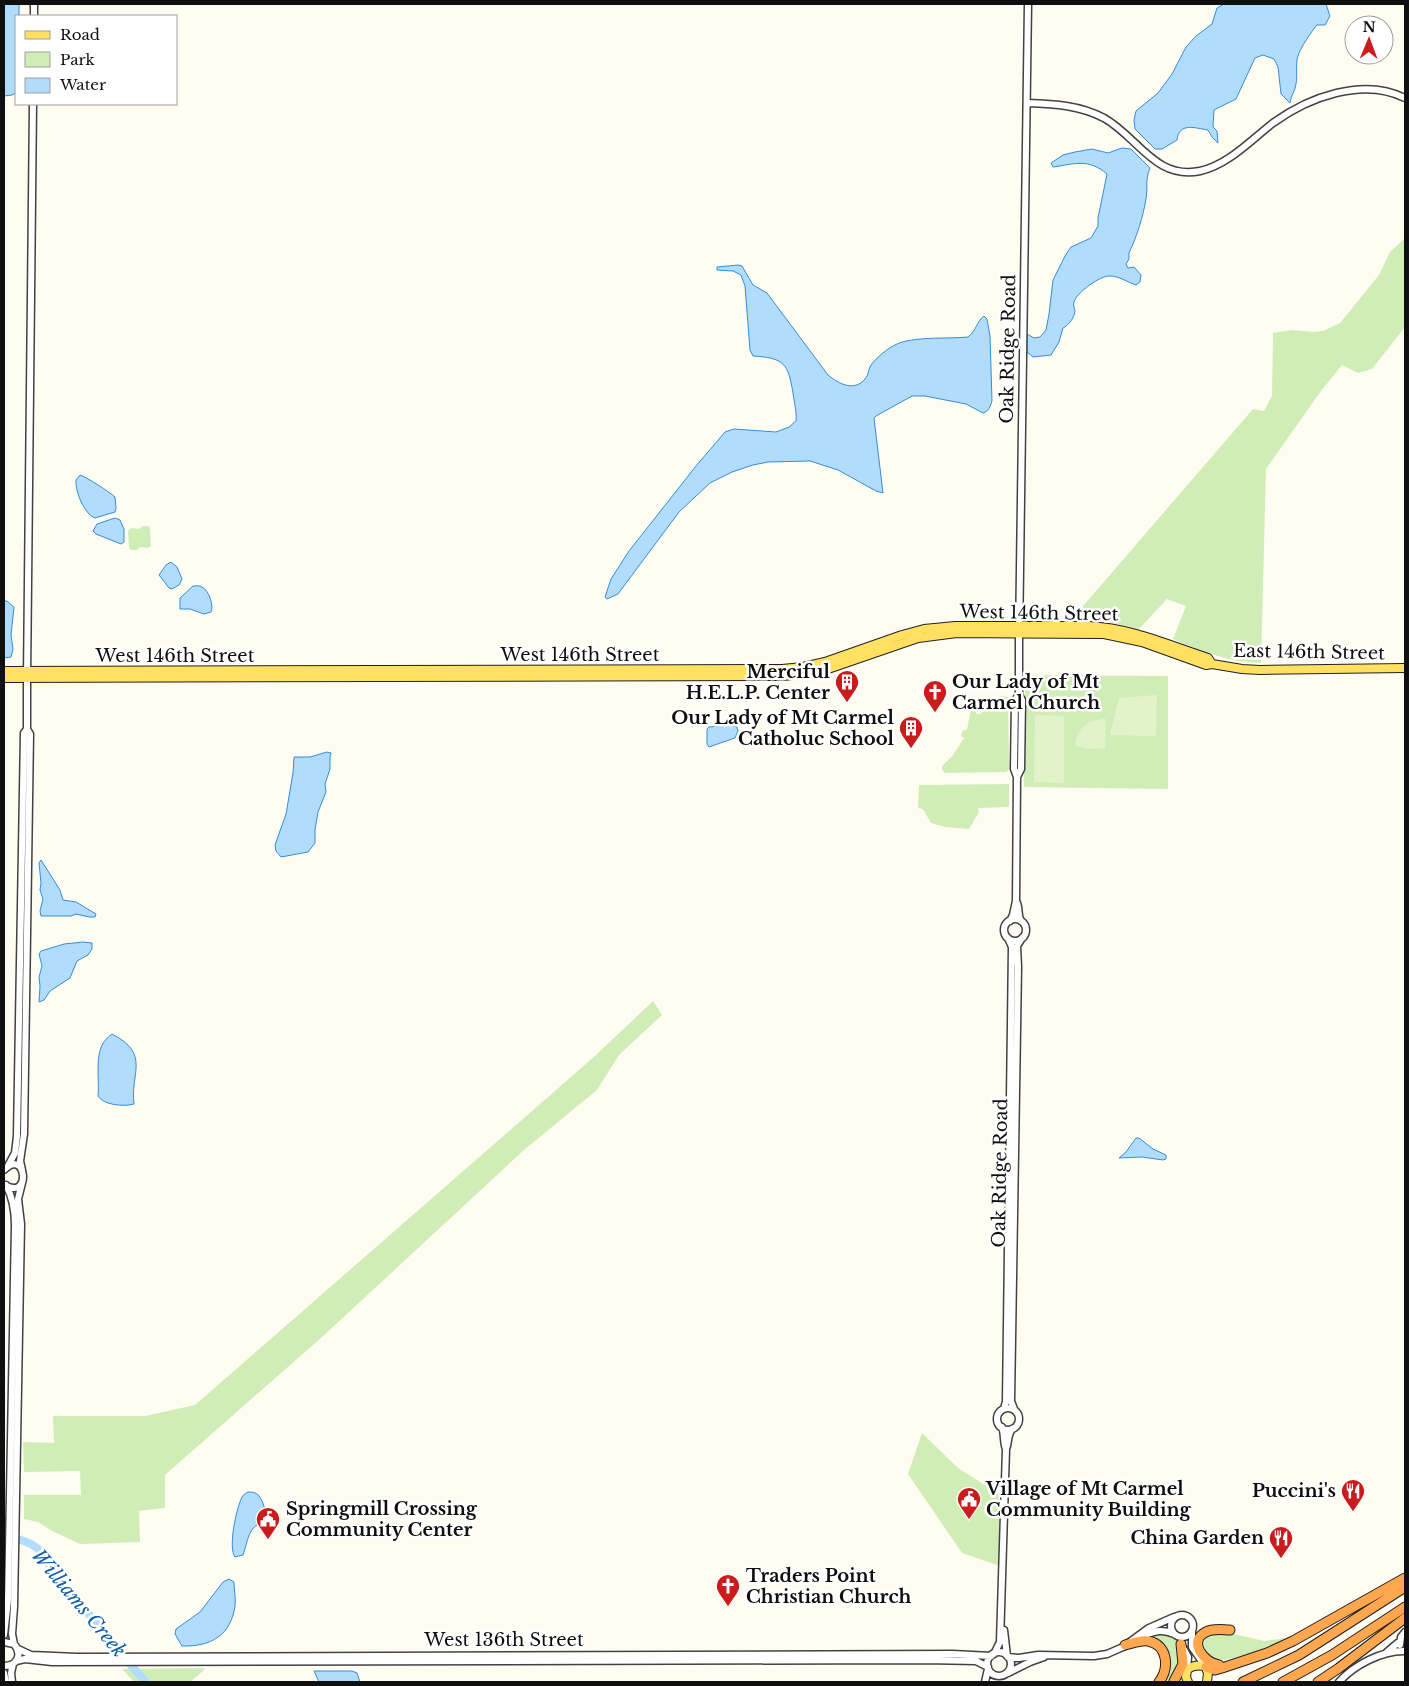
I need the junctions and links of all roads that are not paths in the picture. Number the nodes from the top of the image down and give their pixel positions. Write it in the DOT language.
graph roads {
  1 [pos="1028,4"];
  2 [pos="1405,98"];
  3 [pos="1027,103"];
  4 [pos="33,105"];
  5 [pos="1019,630"];
  6 [pos="1212,664"];
  7 [pos="1405,668"];
  8 [pos="4,671"];
  9 [pos="27,675"];
  10 [pos="4,678"];
  11 [pos="26,728"];
  12 [pos="1016,901"];
  13 [pos="1010,921"];
  14 [pos="1021,921"];
  15 [pos="1008,938"];
  16 [pos="1022,938"];
  17 [pos="5,1168"];
  18 [pos="22,1170"];
  19 [pos="22,1183"];
  20 [pos="5,1184"];
  21 [pos="1004,1409"];
  22 [pos="1014,1410"];
  23 [pos="1002,1427"];
  24 [pos="1012,1429"];
  25 [pos="1006,1449"];
  26 [pos="12,1535"];
  27 [pos="12,1543"];
  28 [pos="1405,1578"];
  29 [pos="1405,1587"];
  30 [pos="1405,1608"];
  31 [pos="1174,1617"];
  32 [pos="1405,1618"];
  33 [pos="1002,1624"];
  34 [pos="1230,1630"];
  35 [pos="1192,1631"];
  36 [pos="1405,1632"];
  37 [pos="1174,1634"];
  38 [pos="4,1635"];
  39 [pos="1137,1637"];
  40 [pos="1400,1641"];
  41 [pos="4,1642"];
  42 [pos="1181,1644"];
  43 [pos="1125,1646"];
  44 [pos="16,1647"];
  45 [pos="1405,1652"];
  46 [pos="992,1655"];
  47 [pos="1007,1656"];
  48 [pos="1048,1656"];
  49 [pos="1382,1656"];
  50 [pos="1241,1662"];
  51 [pos="15,1663"];
  52 [pos="4,1666"];
  53 [pos="1205,1667"];
  54 [pos="988,1668"];
  55 [pos="1187,1670"];
  56 [pos="4,1673"];
  57 [pos="1003,1675"];
  58 [pos="6,1682"];
  59 [pos="12,1682"];
  60 [pos="985,1682"];
  61 [pos="996,1682"];
  62 [pos="1159,1682"];
  63 [pos="1173,1682"];
  64 [pos="1188,1682"];
  65 [pos="1207,1682"];
  66 [pos="1243,1682"];
  67 [pos="1283,1682"];
  68 [pos="1318,1682"];
  69 [pos="1339,1682"];
  1 -- 3 [label="street, Oak Ridge Road"];
  2 -- 3 [label="street"];
  3 -- 5 [label="street, Oak Ridge Road"];
  4 -- 9 [label="street"];
  5 -- 6 [label="main road, West 146th Street"];
  5 -- 9 [label="main road, West 146th Street"];
  5 -- 12 [label="street, Oak Ridge Road"];
  6 -- 7 [label="main road, East 146th Street"];
  8 -- 9 [label="main road, West 146th Street"];
  9 -- 10 [label="main road, West 146th Street"];
  9 -- 11 [label="street"];
  11 -- 17 [label="street"];
  11 -- 18 [label="street"];
  12 -- 13 [label="street, Oak Ridge Road"];
  12 -- 14 [label="street, Oak Ridge Road"];
  13 -- 14 [label="street"];
  13 -- 15 [label="street"];
  14 -- 16 [label="street"];
  15 -- 16 [label="street"];
  15 -- 21 [label="street, Oak Ridge Road"];
  16 -- 22 [label="street, Oak Ridge Road"];
  17 -- 18 [label="street"];
  18 -- 19 [label="street"];
  19 -- 20 [label="street"];
  19 -- 26 [label="street"];
  20 -- 26 [label="street"];
  21 -- 22 [label="street"];
  21 -- 23 [label="street"];
  22 -- 24 [label="street"];
  23 -- 24 [label="street"];
  23 -- 25 [label="street"];
  24 -- 25 [label="street"];
  25 -- 33 [label="street"];
  26 -- 27 [label="street"];
  27 -- 38 [label="street"];
  27 -- 44 [label="street"];
  28 -- 50 [label="highway"];
  29 -- 66 [label="highway"];
  30 -- 67 [label="highway"];
  31 -- 35 [label="street"];
  31 -- 37 [label="street"];
  31 -- 39 [label="street"];
  32 -- 68 [label="highway"];
  33 -- 46 [label="street"];
  33 -- 47 [label="street"];
  34 -- 50 [label="highway"];
  35 -- 37 [label="street"];
  35 -- 53 [label="street"];
  36 -- 40 [label="street"];
  37 -- 39 [label="street"];
  37 -- 42 [label="street"];
  39 -- 43 [label="street"];
  40 -- 45 [label="street"];
  40 -- 49 [label="street"];
  41 -- 44 [label="street, West 136th Street"];
  42 -- 55 [label="street"];
  42 -- 63 [label="highway"];
  43 -- 48 [label="street"];
  43 -- 62 [label="highway"];
  44 -- 46 [label="street, West 136th Street"];
  44 -- 51 [label="street"];
  45 -- 49 [label="street"];
  46 -- 47 [label="street"];
  46 -- 54 [label="street"];
  47 -- 48 [label="street"];
  47 -- 57 [label="street"];
  48 -- 57 [label="street"];
  49 -- 69 [label="street"];
  50 -- 53 [label="highway"];
  51 -- 52 [label="street, West 136th Street"];
  51 -- 54 [label="street, West 136th Street"];
  51 -- 59 [label="street"];
  53 -- 55 [label="main road"];
  53 -- 65 [label="main road"];
  54 -- 57 [label="street"];
  54 -- 60 [label="street"];
  55 -- 63 [label="highway"];
  55 -- 64 [label="main road"];
  56 -- 58 [label="street"];
  57 -- 61 [label="street"];
}
